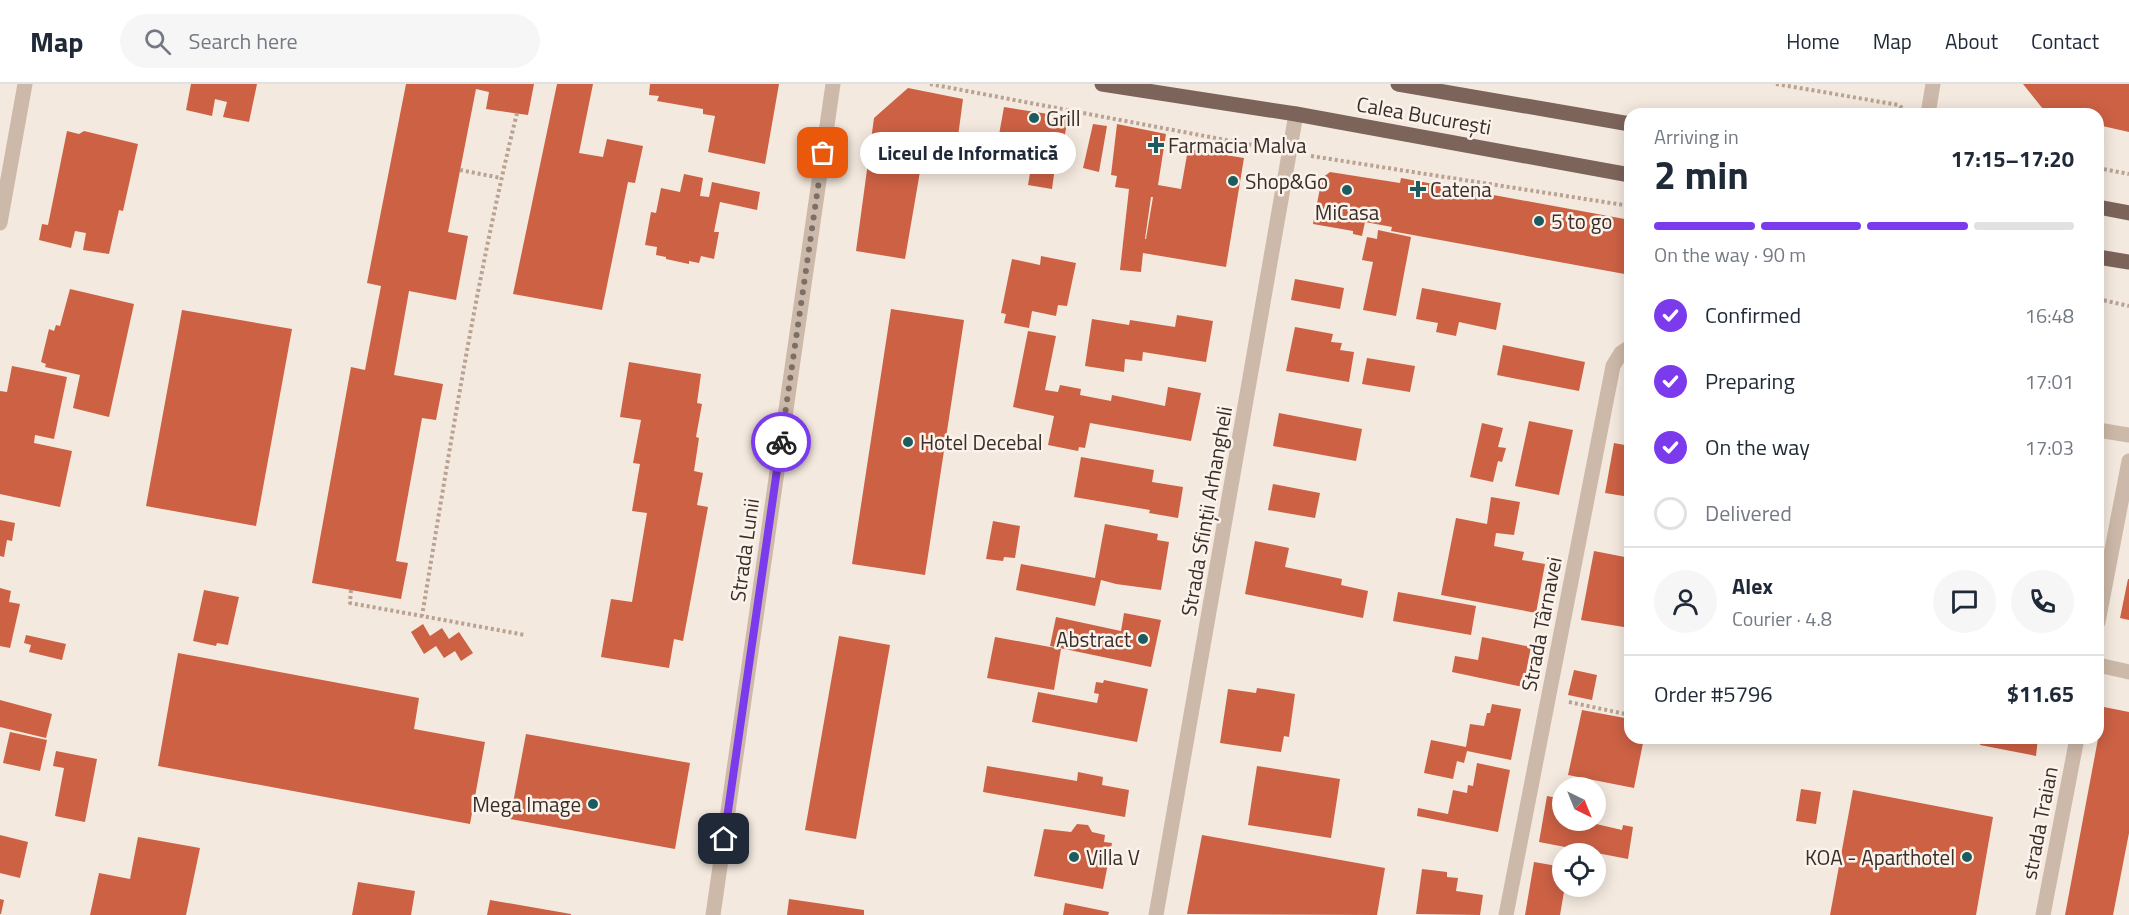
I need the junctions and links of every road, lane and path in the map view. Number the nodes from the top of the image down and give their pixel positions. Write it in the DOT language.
graph roads {
  1 [pos="25,84"];
  2 [pos="833,84"];
  3 [pos="1102,84"];
  4 [pos="1398,84"];
  5 [pos="1776,84"];
  6 [pos="1933,84"];
  7 [pos="1902,108"];
  8 [pos="1929,108"];
  9 [pos="517,113"];
  10 [pos="1296,114"];
  11 [pos="1624,123"];
  12 [pos="2104,169"];
  13 [pos="460,170"];
  14 [pos="1624,173"];
  15 [pos="2129,174"];
  16 [pos="501,178"];
  17 [pos="2104,208"];
  18 [pos="2129,213"];
  19 [pos="0,223"];
  20 [pos="2104,258"];
  21 [pos="2129,262"];
  22 [pos="2104,300"];
  23 [pos="2129,306"];
  24 [pos="1624,351"];
  25 [pos="2104,431"];
  26 [pos="2129,435"];
  27 [pos="2129,461"];
  28 [pos="351,590"];
  29 [pos="2104,591"];
  30 [pos="422,616"];
  31 [pos="525,635"];
  32 [pos="2104,666"];
  33 [pos="2129,672"];
  34 [pos="1548,698"];
  35 [pos="1624,714"];
  36 [pos="2076,744"];
  37 [pos="713,915"];
  38 [pos="1156,915"];
  39 [pos="1506,915"];
  40 [pos="2043,915"];
  1 -- 19 [label="street"];
  2 -- 37 [label="street, Strada Lunii"];
  3 -- 10 [label="main road, Calea București"];
  4 -- 11 [label="main road, Calea București"];
  5 -- 7 [label="path"];
  6 -- 8 [label="street"];
  9 -- 16 [label="path"];
  10 -- 14 [label="main road, Calea București"];
  10 -- 38 [label="street, Strada Sfinții Arhangheli"];
  12 -- 15 [label="path"];
  13 -- 16 [label="path"];
  16 -- 30 [label="path"];
  17 -- 18 [label="main road"];
  20 -- 21 [label="main road"];
  22 -- 23 [label="path"];
  24 -- 34 [label="street, Strada Târnavei"];
  25 -- 26 [label="street"];
  27 -- 29 [label="street"];
  28 -- 30 [label="path"];
  30 -- 31 [label="path"];
  32 -- 33 [label="street"];
  34 -- 35 [label="path"];
  34 -- 39 [label="street, Strada Târnavei"];
  36 -- 40 [label="street, strada Traian"];
}
